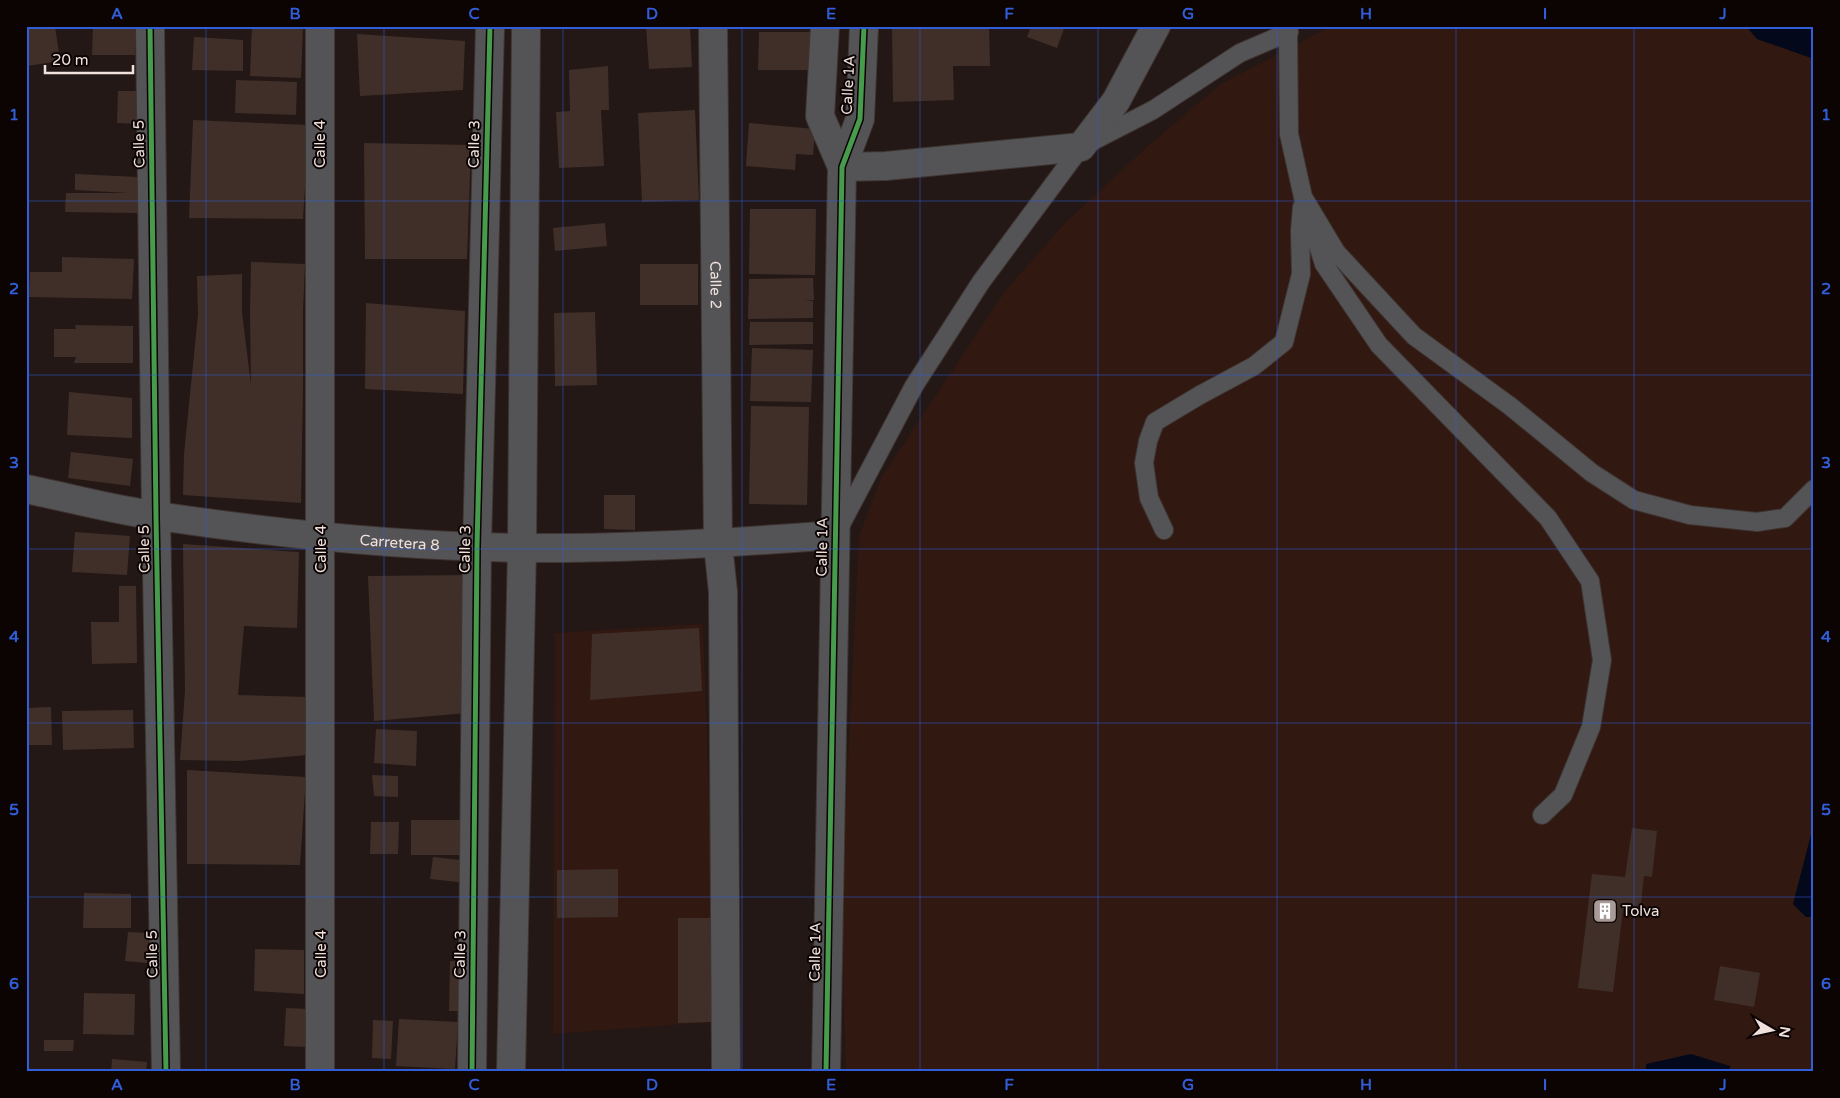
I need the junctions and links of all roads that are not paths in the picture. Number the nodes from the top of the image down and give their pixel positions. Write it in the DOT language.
graph roads {
  1 [pos="150,26"];
  2 [pos="320,26"];
  3 [pos="490,26"];
  4 [pos="526,26"];
  5 [pos="713,26"];
  6 [pos="825,26"];
  7 [pos="864,26"];
  8 [pos="1156,26"];
  9 [pos="1289,29"];
  10 [pos="1081,147"];
  11 [pos="842,167"];
  12 [pos="1303,197"];
  13 [pos="26,489"];
  14 [pos="1814,489"];
  15 [pos="156,516"];
  16 [pos="1164,530"];
  17 [pos="835,535"];
  18 [pos="321,537"];
  19 [pos="718,544"];
  20 [pos="477,546"];
  21 [pos="522,548"];
  22 [pos="1542,815"];
  23 [pos="166,1072"];
  24 [pos="320,1072"];
  25 [pos="472,1072"];
  26 [pos="511,1072"];
  27 [pos="726,1072"];
  28 [pos="826,1072"];
  1 -- 15 [label="street, Calle 5"];
  2 -- 18 [label="street, Calle 4"];
  3 -- 20 [label="street, Calle 3"];
  4 -- 21 [label="street"];
  5 -- 19 [label="street, Calle 2"];
  6 -- 11 [label="street, Calle 1A"];
  7 -- 11 [label="street, Calle 1A"];
  8 -- 10 [label="street"];
  9 -- 10 [label="lane"];
  9 -- 12 [label="lane"];
  10 -- 11 [label="street"];
  10 -- 17 [label="lane"];
  11 -- 17 [label="street, Calle 1A"];
  12 -- 14 [label="lane"];
  12 -- 16 [label="lane"];
  12 -- 22 [label="lane"];
  13 -- 15 [label="street, Carretera 8"];
  15 -- 18 [label="street, Carretera 8"];
  15 -- 23 [label="street, Calle 5"];
  17 -- 19 [label="street, Carretera 8"];
  17 -- 28 [label="street, Calle 1A"];
  18 -- 20 [label="street, Carretera 8"];
  18 -- 24 [label="street, Calle 4"];
  19 -- 21 [label="street, Carretera 8"];
  19 -- 27 [label="street, Calle 2"];
  20 -- 21 [label="street, Carretera 8"];
  20 -- 25 [label="street, Calle 3"];
  21 -- 26 [label="street"];
}
